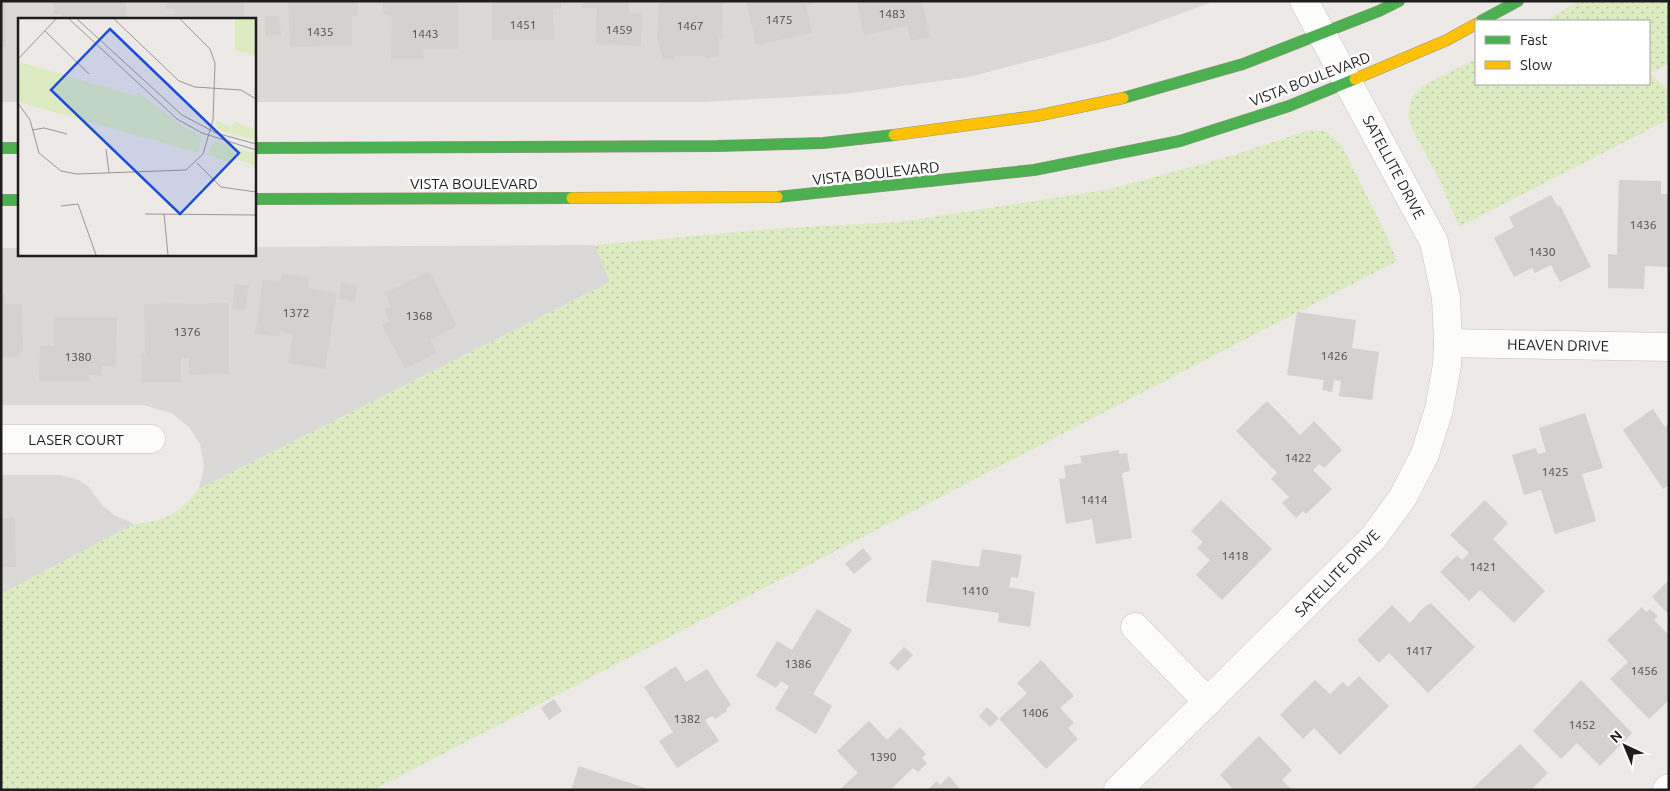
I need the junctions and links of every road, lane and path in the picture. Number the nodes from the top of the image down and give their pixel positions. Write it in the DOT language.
graph roads {
  1 [pos="1304,1"];
  2 [pos="1399,1"];
  3 [pos="1518,1"];
  4 [pos="1483,20"];
  5 [pos="1475,25"];
  6 [pos="1322,33"];
  7 [pos="1348,82"];
  8 [pos="1,148"];
  9 [pos="18,148"];
  10 [pos="255,148"];
  11 [pos="255,199"];
  12 [pos="1,200"];
  13 [pos="18,200"];
  14 [pos="1448,343"];
  15 [pos="1669,347"];
  16 [pos="1,439"];
  17 [pos="151,439"];
  18 [pos="1135,627"];
  19 [pos="1208,702"];
  20 [pos="1118,790"];
  1 -- 6 [label="street, SATELLITE DRIVE"];
  2 -- 6 [label="main road"];
  3 -- 4 [label="main road"];
  5 -- 7 [label="main road, VISTA BOULEVARD"];
  6 -- 7 [label="street, SATELLITE DRIVE"];
  6 -- 10 [label="main road"];
  7 -- 11 [label="main road, VISTA BOULEVARD"];
  7 -- 14 [label="street, SATELLITE DRIVE"];
  8 -- 9 [label="main road"];
  12 -- 13 [label="main road"];
  14 -- 15 [label="street, HEAVEN DRIVE"];
  14 -- 19 [label="street, SATELLITE DRIVE"];
  16 -- 17 [label="street, LASER COURT"];
  18 -- 19 [label="street"];
  19 -- 20 [label="street, SATELLITE DRIVE"];
}
